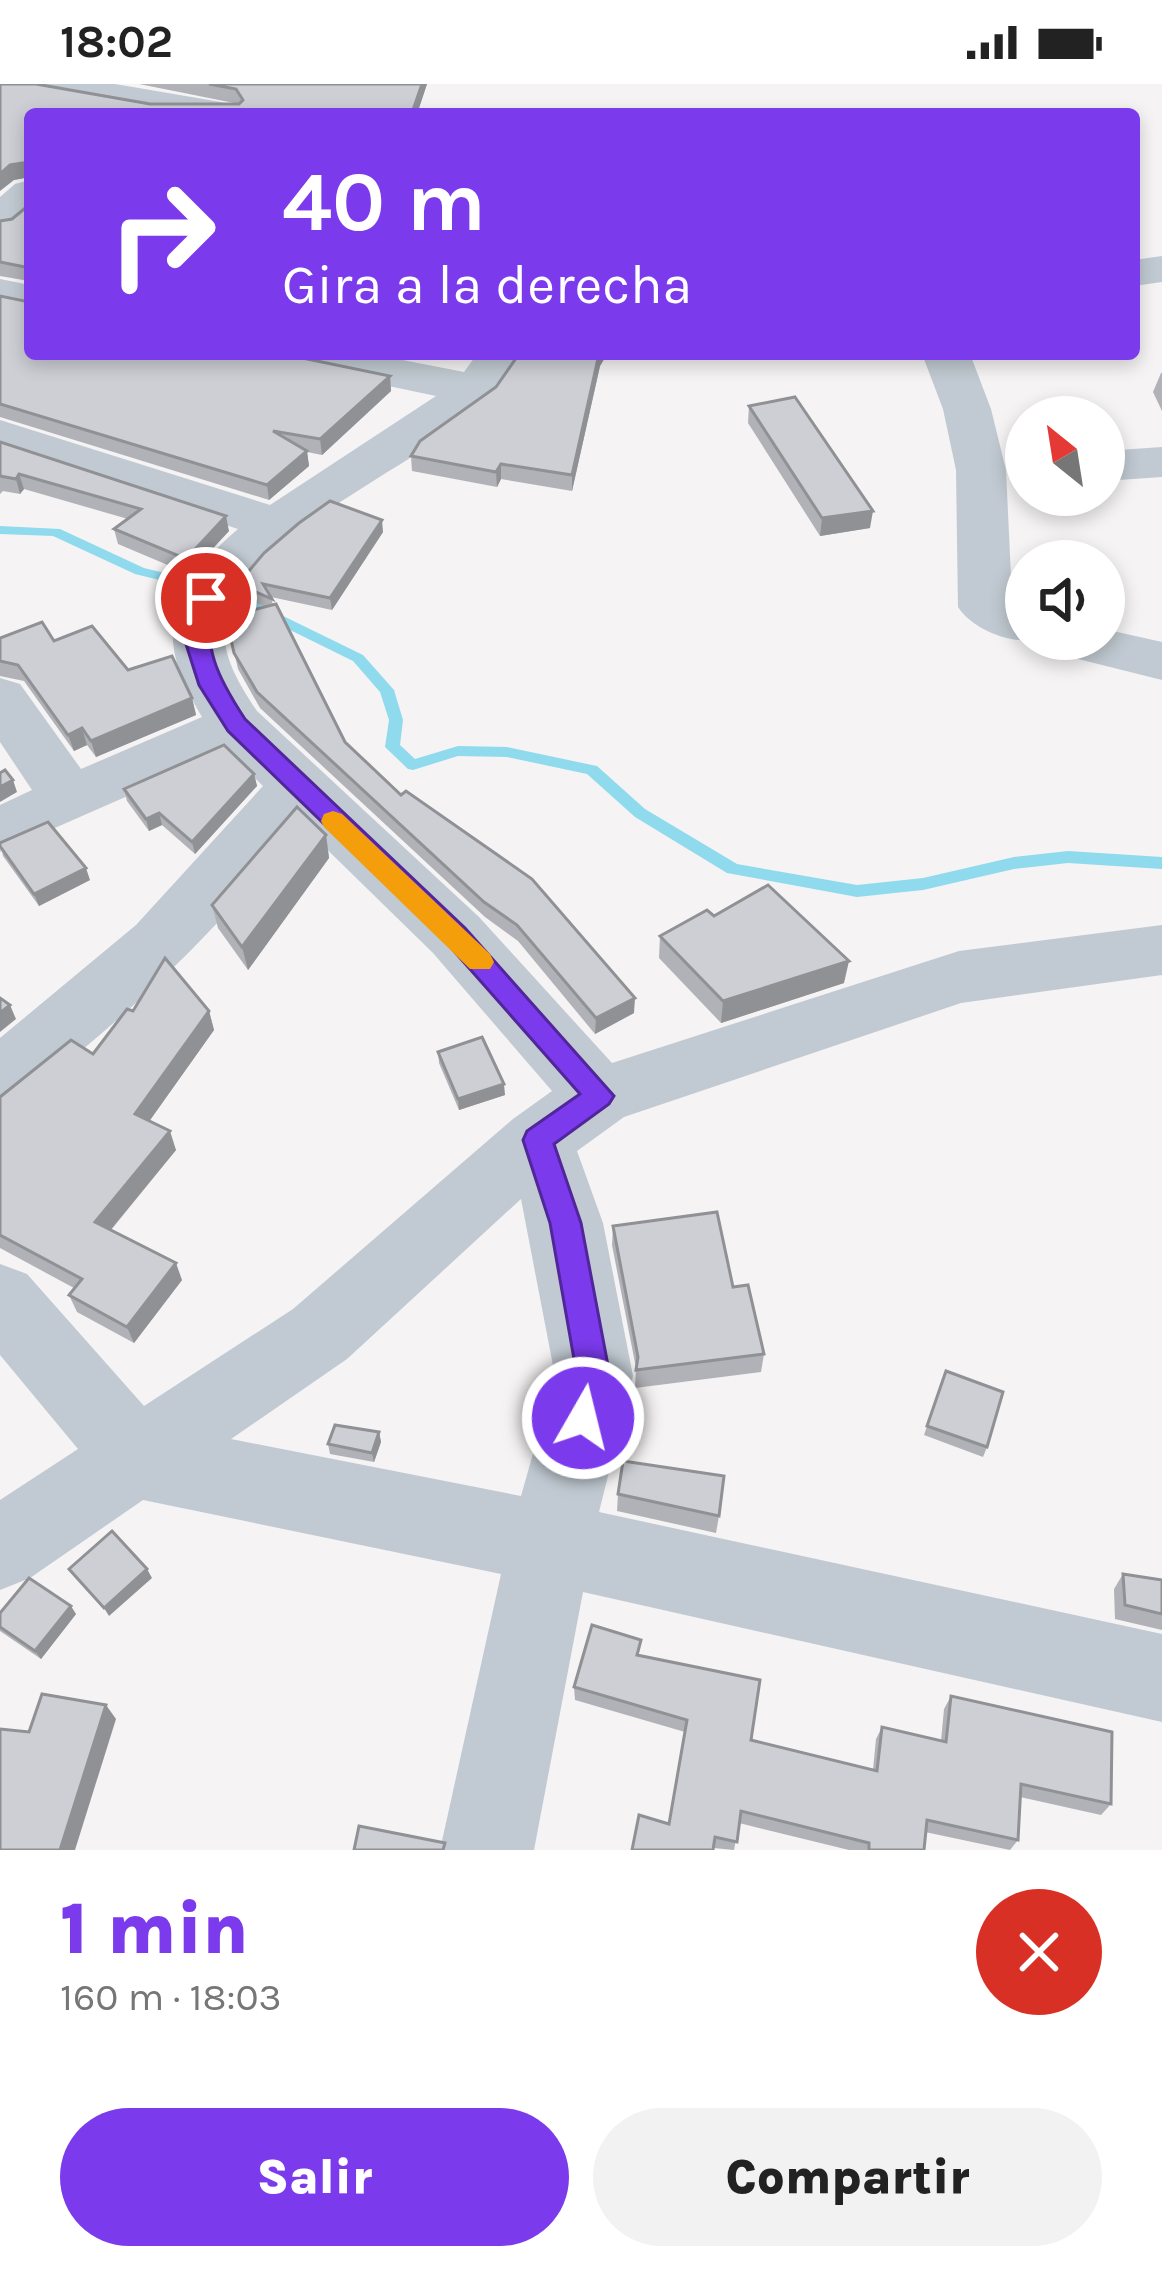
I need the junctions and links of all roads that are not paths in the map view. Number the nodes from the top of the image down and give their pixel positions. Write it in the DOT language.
graph roads {
  1 [pos="47,84"];
  2 [pos="135,99"];
  3 [pos="187,108"];
  4 [pos="24,198"];
  5 [pos="0,220"];
  6 [pos="363,360"];
  7 [pos="948,360"];
  8 [pos="488,372"];
  9 [pos="0,435"];
  10 [pos="1162,462"];
  11 [pos="1125,465"];
  12 [pos="1004,470"];
  13 [pos="277,524"];
  14 [pos="1005,616"];
  15 [pos="1125,653"];
  16 [pos="1162,662"];
  17 [pos="0,698"];
  18 [pos="236,725"];
  19 [pos="297,786"];
  20 [pos="70,799"];
  21 [pos="0,830"];
  22 [pos="1162,950"];
  23 [pos="0,1076"];
  24 [pos="568,1118"];
  25 [pos="0,1298"];
  26 [pos="138,1460"];
  27 [pos="550,1543"];
  28 [pos="0,1549"];
  29 [pos="1162,1678"];
  30 [pos="487,1850"];
  1 -- 2 [label="street"];
  2 -- 3 [label="street"];
  4 -- 5 [label="street"];
  6 -- 8 [label="street"];
  7 -- 12 [label="street"];
  8 -- 13 [label="street"];
  9 -- 13 [label="street"];
  10 -- 11 [label="street"];
  12 -- 14 [label="street"];
  13 -- 18 [label="street"];
  15 -- 16 [label="street"];
  17 -- 20 [label="street"];
  18 -- 19 [label="street"];
  18 -- 20 [label="street"];
  19 -- 23 [label="street"];
  19 -- 24 [label="street"];
  20 -- 21 [label="street"];
  22 -- 24 [label="street"];
  24 -- 26 [label="street"];
  24 -- 27 [label="street"];
  25 -- 26 [label="street"];
  26 -- 27 [label="street"];
  26 -- 28 [label="street"];
  27 -- 29 [label="street"];
  27 -- 30 [label="street"];
}
